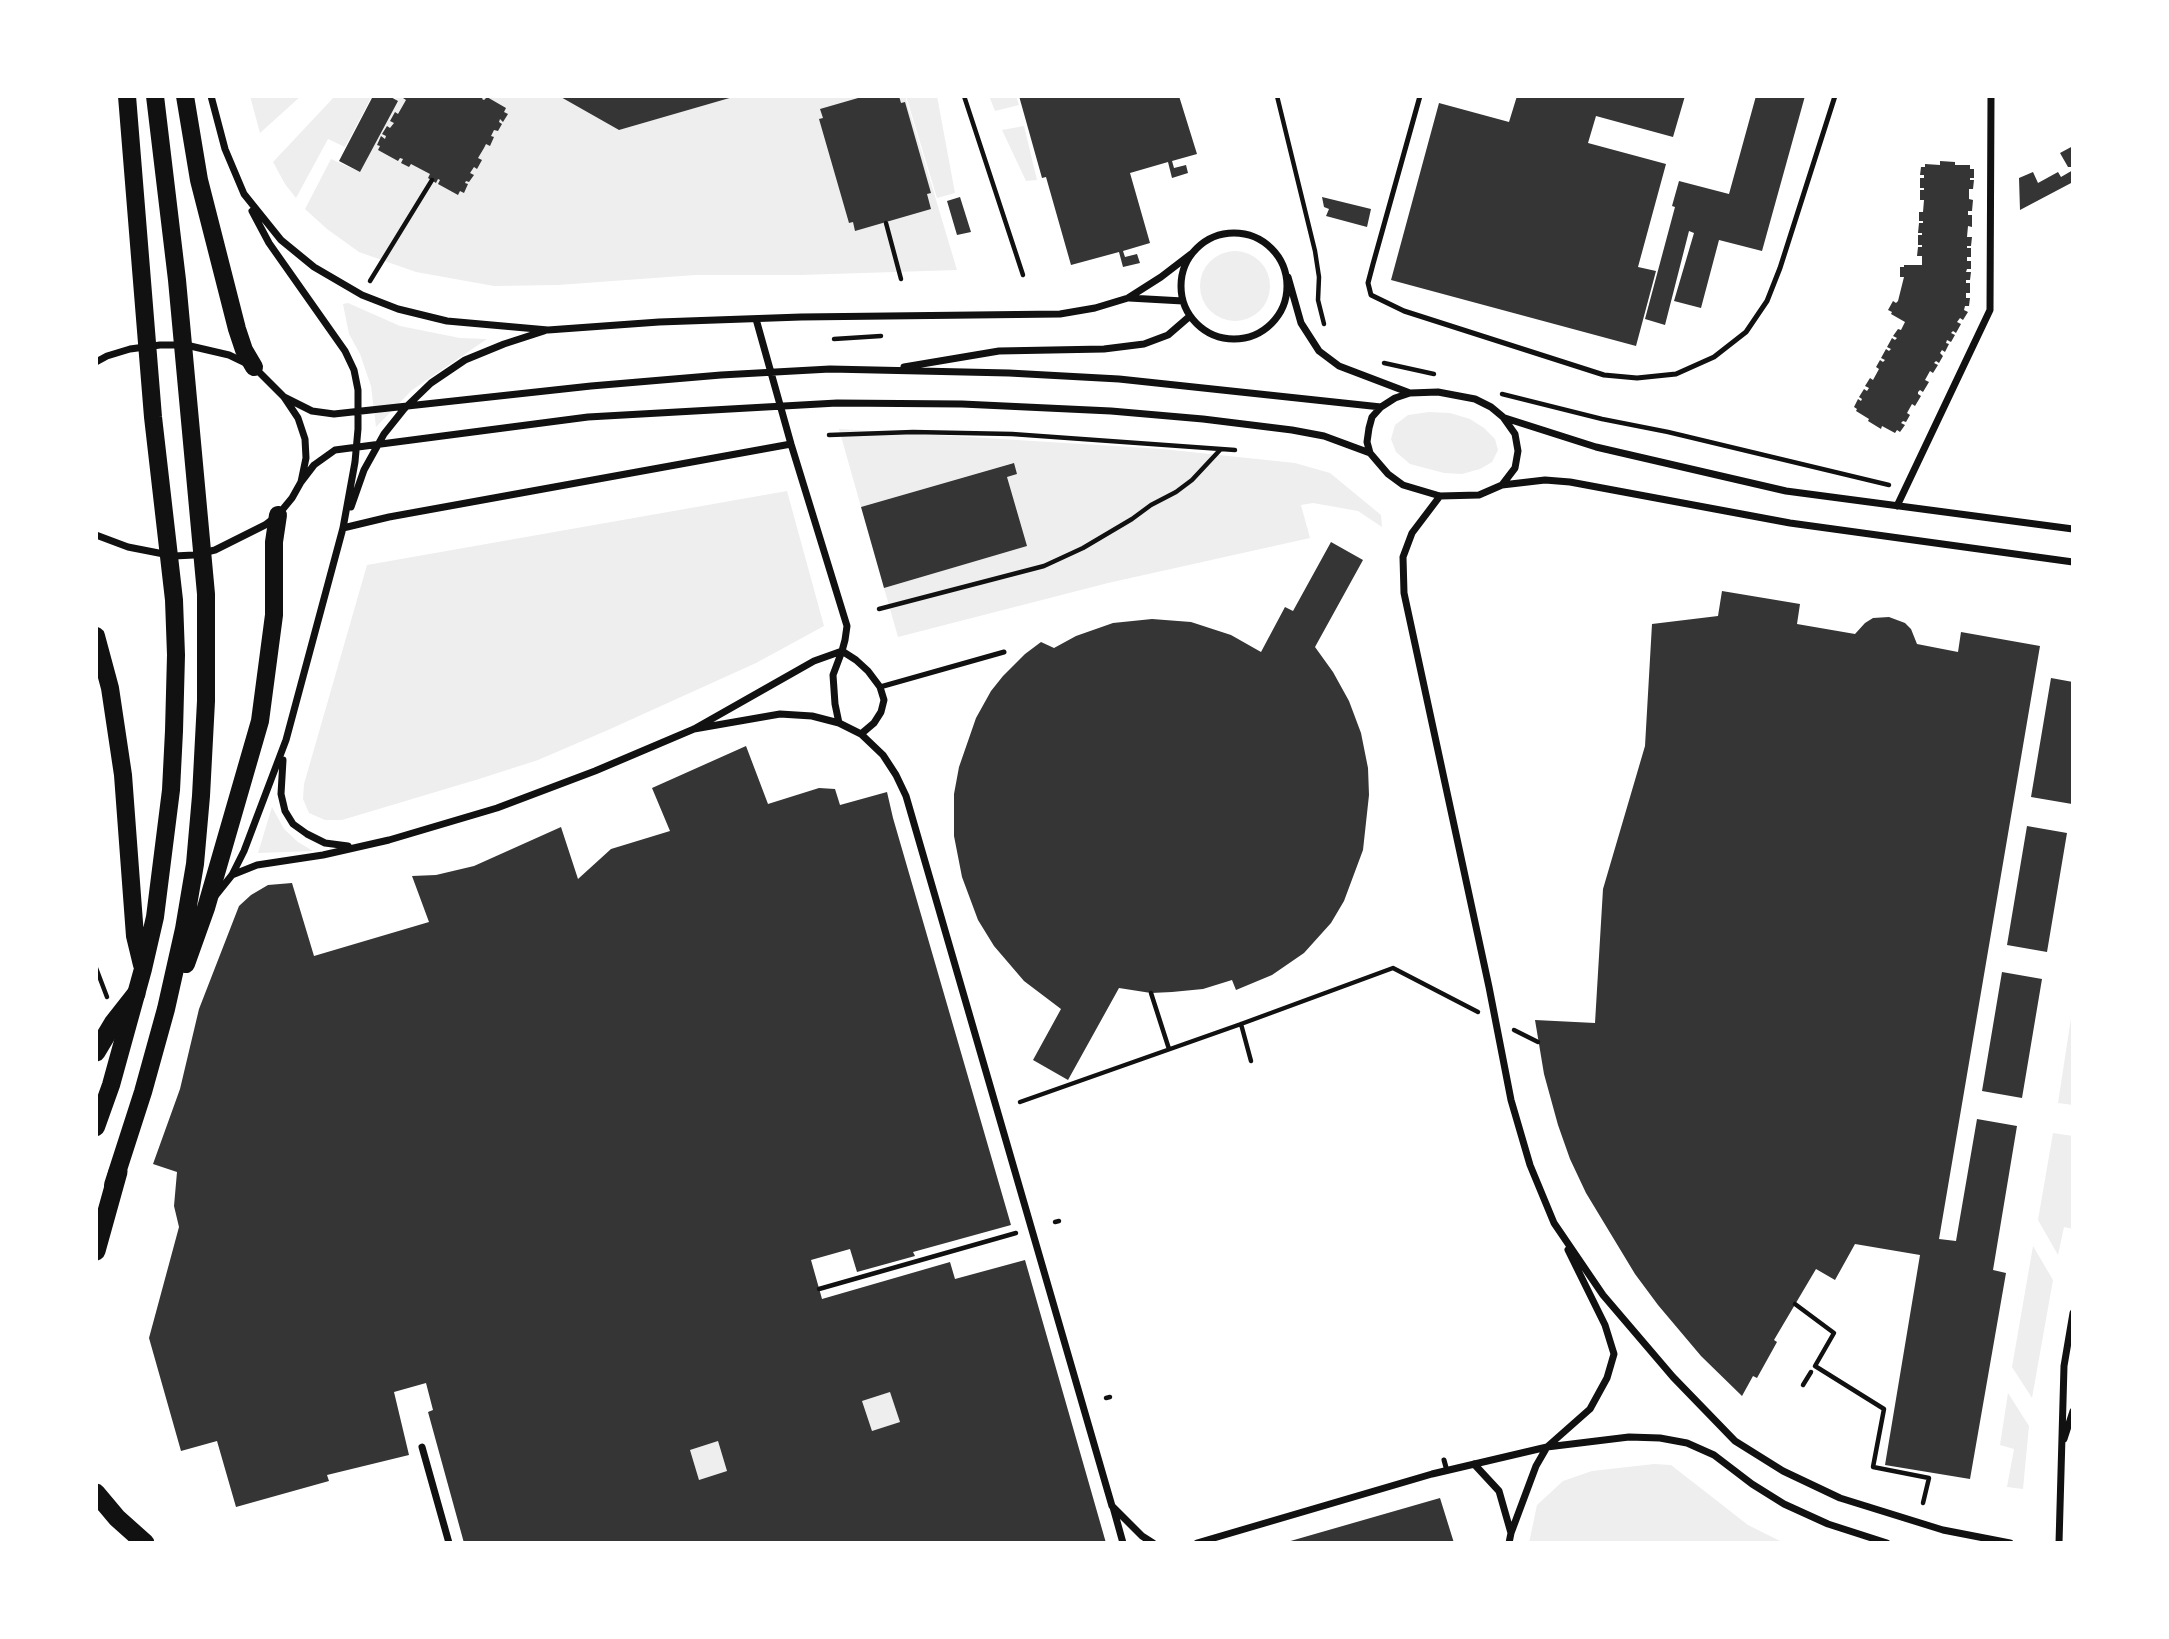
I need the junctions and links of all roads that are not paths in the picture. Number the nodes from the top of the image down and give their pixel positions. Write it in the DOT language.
graph roads {
  1 [pos="127,96"];
  2 [pos="155,96"];
  3 [pos="185,96"];
  4 [pos="211,96"];
  5 [pos="1420,96"];
  6 [pos="1835,96"];
  7 [pos="1991,96"];
  8 [pos="244,194"];
  9 [pos="1191,254"];
  10 [pos="1288,277"];
  11 [pos="1128,298"];
  12 [pos="1183,301"];
  13 [pos="1190,316"];
  14 [pos="756,319"];
  15 [pos="548,330"];
  16 [pos="96,362"];
  17 [pos="254,367"];
  18 [pos="887,369"];
  19 [pos="1410,393"];
  20 [pos="284,397"];
  21 [pos="1381,407"];
  22 [pos="1503,417"];
  23 [pos="791,444"];
  24 [pos="1370,453"];
  25 [pos="301,482"];
  26 [pos="1502,485"];
  27 [pos="1440,496"];
  28 [pos="1897,506"];
  29 [pos="278,515"];
  30 [pos="343,528"];
  31 [pos="2073,529"];
  32 [pos="96,535"];
  33 [pos="2073,562"];
  34 [pos="96,636"];
  35 [pos="842,651"];
  36 [pos="1004,652"];
  37 [pos="880,687"];
  38 [pos="839,723"];
  39 [pos="694,729"];
  40 [pos="861,734"];
  41 [pos="286,740"];
  42 [pos="363,846"];
  43 [pos="232,875"];
  44 [pos="206,908"];
  45 [pos="143,969"];
  46 [pos="136,994"];
  47 [pos="166,1009"];
  48 [pos="96,1052"];
  49 [pos="96,1127"];
  50 [pos="118,1172"];
  51 [pos="1555,1223"];
  52 [pos="96,1235"];
  53 [pos="96,1251"];
  54 [pos="2073,1313"];
  55 [pos="2073,1361"];
  56 [pos="2064,1366"];
  57 [pos="2073,1411"];
  58 [pos="422,1447"];
  59 [pos="1547,1447"];
  60 [pos="2061,1450"];
  61 [pos="1444,1460"];
  62 [pos="1474,1465"];
  63 [pos="1447,1471"];
  64 [pos="96,1493"];
  65 [pos="1112,1506"];
  66 [pos="1511,1533"];
  67 [pos="145,1543"];
  68 [pos="449,1543"];
  69 [pos="1123,1543"];
  70 [pos="1153,1543"];
  71 [pos="1197,1543"];
  72 [pos="1510,1543"];
  73 [pos="1886,1543"];
  74 [pos="2010,1543"];
  75 [pos="2057,1543"];
  1 -- 45 [label="main road"];
  2 -- 47 [label="main road"];
  3 -- 17 [label="main road"];
  4 -- 8 [label="street"];
  5 -- 6 [label="lane"];
  7 -- 28 [label="street"];
  8 -- 15 [label="street"];
  8 -- 30 [label="street"];
  9 -- 10 [label="street"];
  9 -- 11 [label="street"];
  9 -- 12 [label="street"];
  10 -- 13 [label="street"];
  10 -- 19 [label="street"];
  11 -- 12 [label="street"];
  11 -- 14 [label="street"];
  12 -- 13 [label="street"];
  13 -- 18 [label="street"];
  14 -- 15 [label="street"];
  14 -- 23 [label="street"];
  15 -- 30 [label="street"];
  16 -- 17 [label="street"];
  17 -- 20 [label="street"];
  18 -- 20 [label="street"];
  18 -- 21 [label="street"];
  19 -- 21 [label="street"];
  19 -- 22 [label="street"];
  20 -- 25 [label="street"];
  21 -- 24 [label="street"];
  22 -- 26 [label="street"];
  22 -- 28 [label="street"];
  23 -- 30 [label="street"];
  23 -- 35 [label="street"];
  24 -- 25 [label="street"];
  24 -- 27 [label="street"];
  25 -- 29 [label="street"];
  26 -- 27 [label="street"];
  26 -- 33 [label="street"];
  27 -- 51 [label="street"];
  28 -- 31 [label="street"];
  29 -- 32 [label="street"];
  29 -- 44 [label="main road"];
  30 -- 41 [label="street"];
  34 -- 45 [label="main road"];
  35 -- 37 [label="street"];
  35 -- 38 [label="street"];
  35 -- 39 [label="street"];
  36 -- 37 [label="lane"];
  37 -- 40 [label="street"];
  38 -- 39 [label="street"];
  38 -- 40 [label="street"];
  39 -- 42 [label="street"];
  40 -- 65 [label="street"];
  41 -- 42 [label="street"];
  41 -- 43 [label="street"];
  42 -- 43 [label="street"];
  43 -- 44 [label="street"];
  44 -- 47 [label="main road"];
  45 -- 46 [label="main road"];
  46 -- 48 [label="highway"];
  46 -- 49 [label="main road"];
  47 -- 50 [label="main road"];
  50 -- 52 [label="main road"];
  50 -- 53 [label="highway"];
  51 -- 59 [label="street"];
  51 -- 74 [label="street"];
  54 -- 56 [label="street"];
  55 -- 56 [label="street"];
  56 -- 60 [label="street"];
  57 -- 60 [label="street"];
  58 -- 68 [label="street"];
  59 -- 62 [label="street"];
  59 -- 66 [label="street"];
  59 -- 73 [label="street"];
  60 -- 75 [label="street"];
  61 -- 63 [label="lane"];
  62 -- 63 [label="street"];
  62 -- 66 [label="street"];
  63 -- 71 [label="street"];
  64 -- 67 [label="highway"];
  65 -- 69 [label="street"];
  65 -- 70 [label="street"];
  66 -- 72 [label="street"];
}
